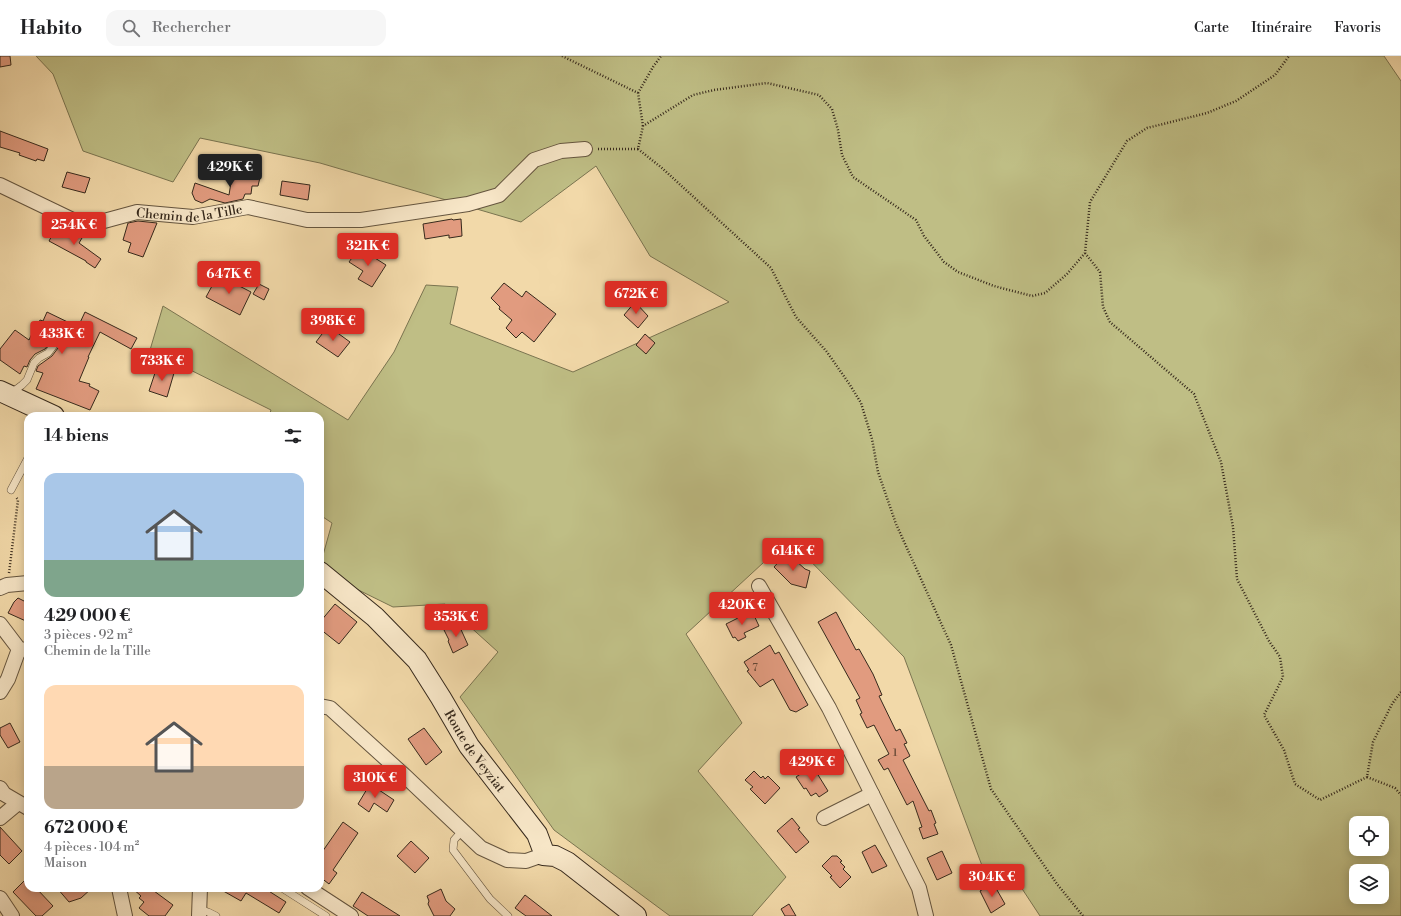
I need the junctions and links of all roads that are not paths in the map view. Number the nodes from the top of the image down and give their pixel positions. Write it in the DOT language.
graph roads {
  1 [pos="585,149"];
  2 [pos="0,185"];
  3 [pos="57,342"];
  4 [pos="4,393"];
  5 [pos="41,412"];
  6 [pos="24,466"];
  7 [pos="11,490"];
  8 [pos="324,575"];
  9 [pos="24,584"];
  10 [pos="759,586"];
  11 [pos="4,587"];
  12 [pos="0,624"];
  13 [pos="23,650"];
  14 [pos="0,692"];
  15 [pos="324,707"];
  16 [pos="0,788"];
  17 [pos="872,794"];
  18 [pos="23,805"];
  19 [pos="0,818"];
  20 [pos="824,818"];
  21 [pos="462,831"];
  22 [pos="543,855"];
  23 [pos="120,892"];
  24 [pos="200,892"];
  25 [pos="288,892"];
  26 [pos="314,892"];
  27 [pos="0,898"];
  28 [pos="199,912"];
  29 [pos="12,916"];
  30 [pos="125,916"];
  31 [pos="216,916"];
  32 [pos="326,916"];
  33 [pos="351,916"];
  34 [pos="508,916"];
  35 [pos="636,916"];
  36 [pos="926,916"];
  1 -- 2 [label="street, Chemin de la Tille"];
  3 -- 4 [label="lane"];
  4 -- 5 [label="street"];
  6 -- 7 [label="lane"];
  8 -- 22 [label="street, Route de Veyziat"];
  9 -- 11 [label="street"];
  10 -- 17 [label="street"];
  12 -- 13 [label="street"];
  13 -- 14 [label="street"];
  15 -- 21 [label="street"];
  16 -- 18 [label="street"];
  17 -- 20 [label="street"];
  17 -- 36 [label="street"];
  18 -- 19 [label="street"];
  21 -- 22 [label="street"];
  21 -- 34 [label="lane"];
  22 -- 35 [label="street"];
  23 -- 30 [label="street"];
  24 -- 28 [label="street"];
  25 -- 32 [label="lane"];
  26 -- 33 [label="street"];
  27 -- 29 [label="street"];
  28 -- 31 [label="lane"];
}
